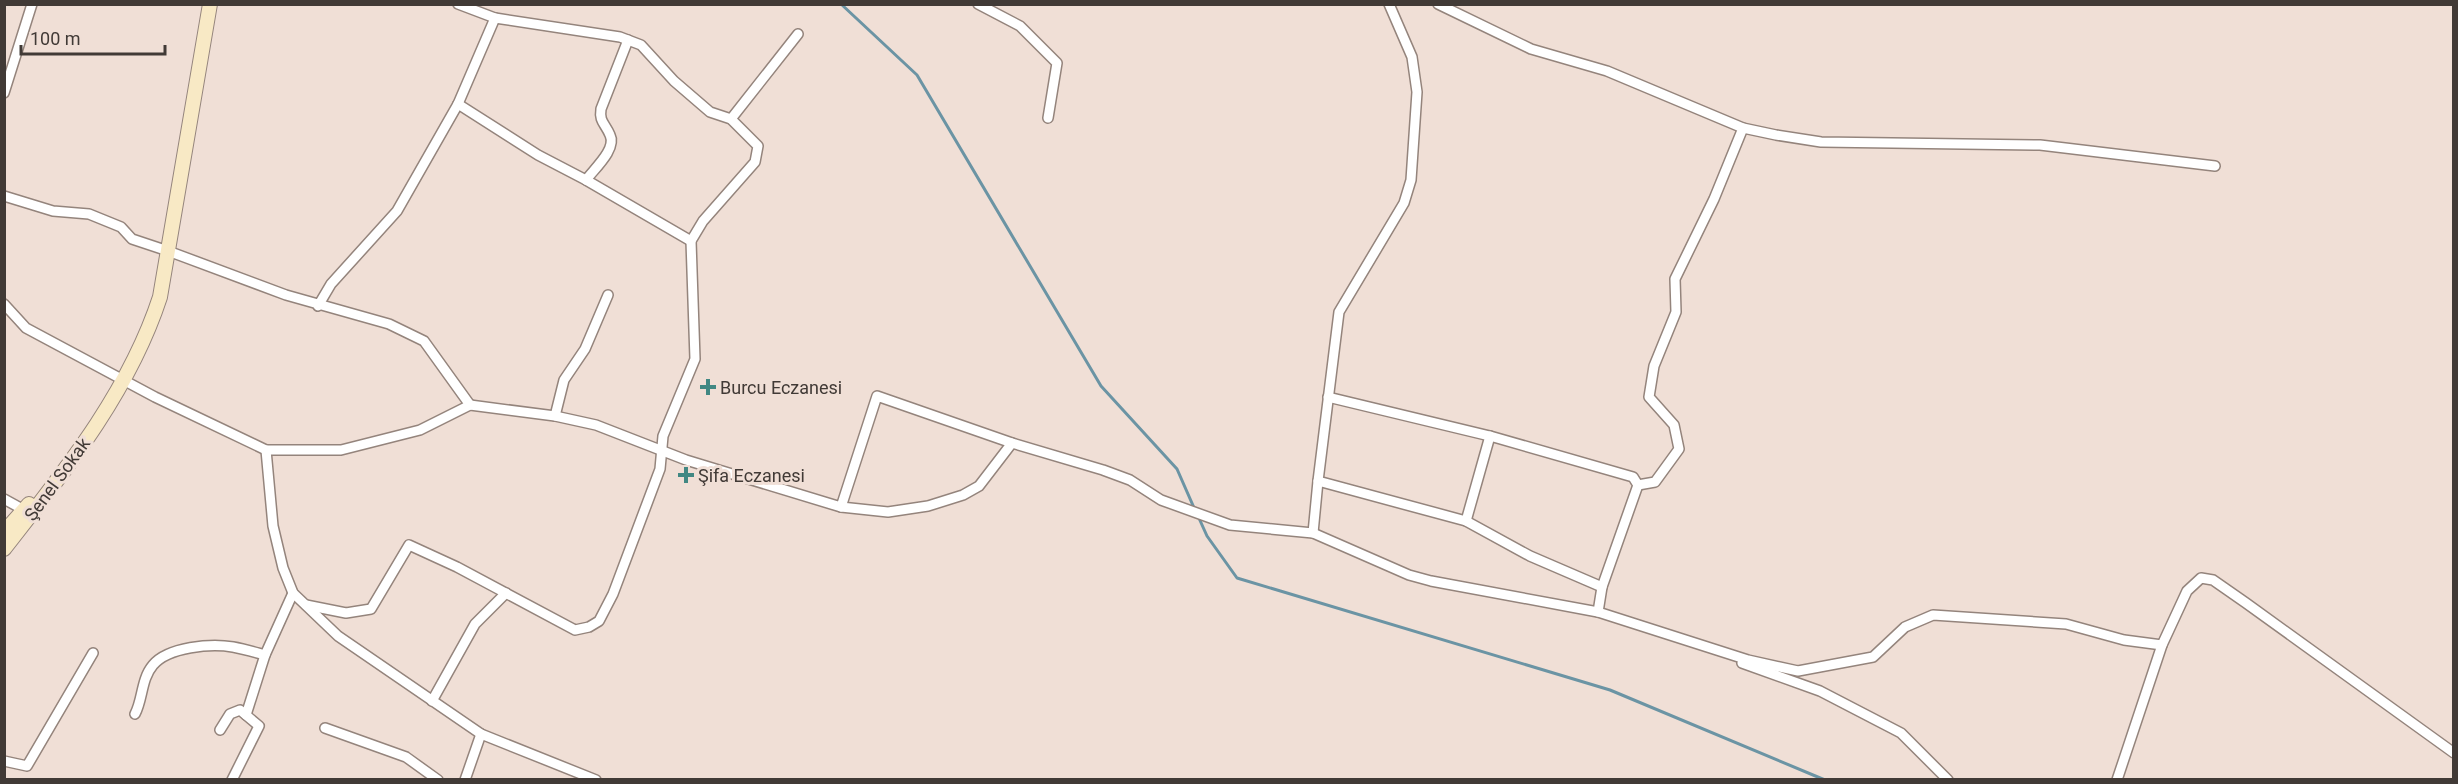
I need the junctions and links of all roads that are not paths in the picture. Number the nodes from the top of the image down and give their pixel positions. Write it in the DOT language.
graph roads {
  1 [pos="32,4"];
  2 [pos="210,4"];
  3 [pos="458,4"];
  4 [pos="978,4"];
  5 [pos="1389,4"];
  6 [pos="1438,4"];
  7 [pos="495,18"];
  8 [pos="798,34"];
  9 [pos="628,40"];
  10 [pos="4,93"];
  11 [pos="458,104"];
  12 [pos="1048,118"];
  13 [pos="731,119"];
  14 [pos="1743,128"];
  15 [pos="2215,166"];
  16 [pos="586,180"];
  17 [pos="4,196"];
  18 [pos="691,241"];
  19 [pos="168,251"];
  20 [pos="608,295"];
  21 [pos="4,304"];
  22 [pos="318,306"];
  23 [pos="126,379"];
  24 [pos="1328,397"];
  25 [pos="470,405"];
  26 [pos="555,416"];
  27 [pos="92,429"];
  28 [pos="1490,436"];
  29 [pos="1012,443"];
  30 [pos="266,450"];
  31 [pos="663,452"];
  32 [pos="1318,481"];
  33 [pos="1638,485"];
  34 [pos="4,499"];
  35 [pos="842,507"];
  36 [pos="24,510"];
  37 [pos="1466,521"];
  38 [pos="4,532"];
  39 [pos="1313,533"];
  40 [pos="4,549"];
  41 [pos="1602,587"];
  42 [pos="506,592"];
  43 [pos="293,593"];
  44 [pos="306,605"];
  45 [pos="1598,612"];
  46 [pos="1696,642"];
  47 [pos="2162,645"];
  48 [pos="93,653"];
  49 [pos="265,655"];
  50 [pos="432,701"];
  51 [pos="135,714"];
  52 [pos="246,715"];
  53 [pos="325,728"];
  54 [pos="220,730"];
  55 [pos="481,735"];
  56 [pos="2454,753"];
  57 [pos="4,761"];
  58 [pos="232,780"];
  59 [pos="438,780"];
  60 [pos="465,780"];
  61 [pos="596,780"];
  62 [pos="1948,780"];
  63 [pos="2117,780"];
  1 -- 10 [label="street"];
  2 -- 19 [label="street"];
  3 -- 7 [label="street"];
  4 -- 12 [label="street"];
  5 -- 24 [label="street"];
  6 -- 14 [label="street"];
  7 -- 9 [label="street"];
  7 -- 11 [label="street"];
  8 -- 13 [label="street"];
  9 -- 13 [label="street"];
  9 -- 16 [label="street"];
  11 -- 16 [label="street"];
  11 -- 22 [label="street"];
  13 -- 18 [label="street"];
  14 -- 15 [label="street"];
  14 -- 33 [label="street"];
  16 -- 18 [label="street"];
  17 -- 19 [label="street"];
  18 -- 31 [label="street"];
  19 -- 22 [label="street"];
  19 -- 23 [label="street"];
  20 -- 26 [label="street"];
  21 -- 23 [label="street"];
  22 -- 25 [label="street"];
  23 -- 27 [label="street"];
  23 -- 30 [label="street"];
  24 -- 28 [label="street"];
  24 -- 32 [label="street"];
  25 -- 26 [label="street"];
  25 -- 30 [label="street"];
  26 -- 31 [label="street"];
  27 -- 36 [label="street, Şenel Sokak"];
  27 -- 40 [label="street, Şenel Sokak"];
  28 -- 33 [label="street"];
  28 -- 37 [label="street"];
  29 -- 35 [label="street"];
  29 -- 35 [label="street"];
  29 -- 39 [label="street"];
  30 -- 43 [label="street"];
  31 -- 35 [label="street"];
  31 -- 42 [label="street"];
  32 -- 37 [label="street"];
  32 -- 39 [label="street"];
  33 -- 41 [label="street"];
  34 -- 36 [label="street"];
  36 -- 38 [label="street, Şenel Sokak"];
  37 -- 41 [label="street"];
  39 -- 45 [label="street"];
  41 -- 45 [label="street"];
  42 -- 44 [label="street"];
  42 -- 50 [label="street"];
  43 -- 44 [label="street"];
  43 -- 49 [label="street"];
  44 -- 50 [label="street"];
  45 -- 46 [label="street"];
  46 -- 47 [label="street"];
  46 -- 62 [label="street"];
  47 -- 56 [label="street"];
  47 -- 63 [label="street"];
  48 -- 57 [label="street"];
  49 -- 51 [label="street"];
  49 -- 52 [label="street"];
  50 -- 55 [label="street"];
  52 -- 54 [label="street"];
  52 -- 58 [label="street"];
  53 -- 59 [label="street"];
  55 -- 60 [label="street"];
  55 -- 61 [label="street"];
}
